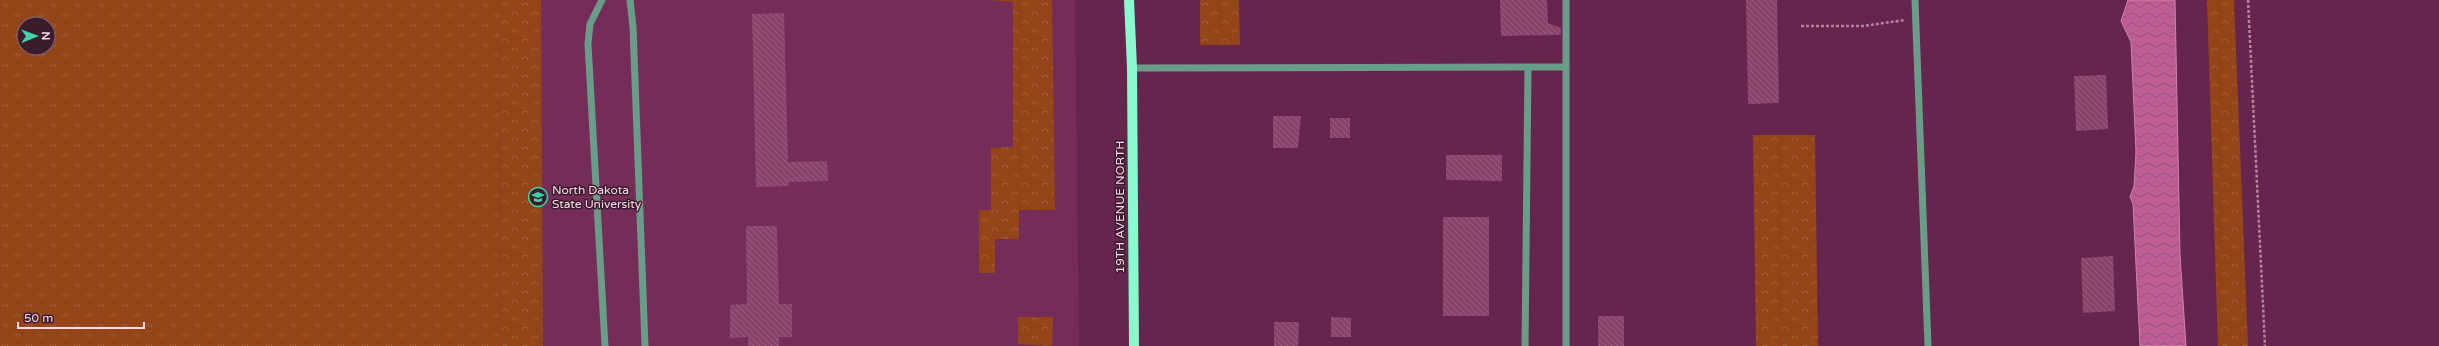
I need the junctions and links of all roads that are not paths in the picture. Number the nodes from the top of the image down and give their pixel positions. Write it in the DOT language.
graph roads {
  1 [pos="602,0"];
  2 [pos="630,0"];
  3 [pos="1129,0"];
  4 [pos="1136,0"];
  5 [pos="1566,0"];
  6 [pos="1915,0"];
  7 [pos="1132,68"];
  8 [pos="1566,68"];
  9 [pos="1528,69"];
  10 [pos="605,346"];
  11 [pos="645,346"];
  12 [pos="1134,346"];
  13 [pos="1525,346"];
  14 [pos="1566,346"];
  15 [pos="1928,346"];
  1 -- 10 [label="street"];
  2 -- 11 [label="street"];
  3 -- 7 [label="main road, 19TH AVENUE NORTH"];
  4 -- 7 [label="main road, 19TH AVENUE NORTH"];
  5 -- 8 [label="street"];
  6 -- 15 [label="street"];
  7 -- 9 [label="street"];
  7 -- 12 [label="main road, 19TH AVENUE NORTH"];
  8 -- 9 [label="street"];
  8 -- 14 [label="street"];
  9 -- 13 [label="street"];
}
